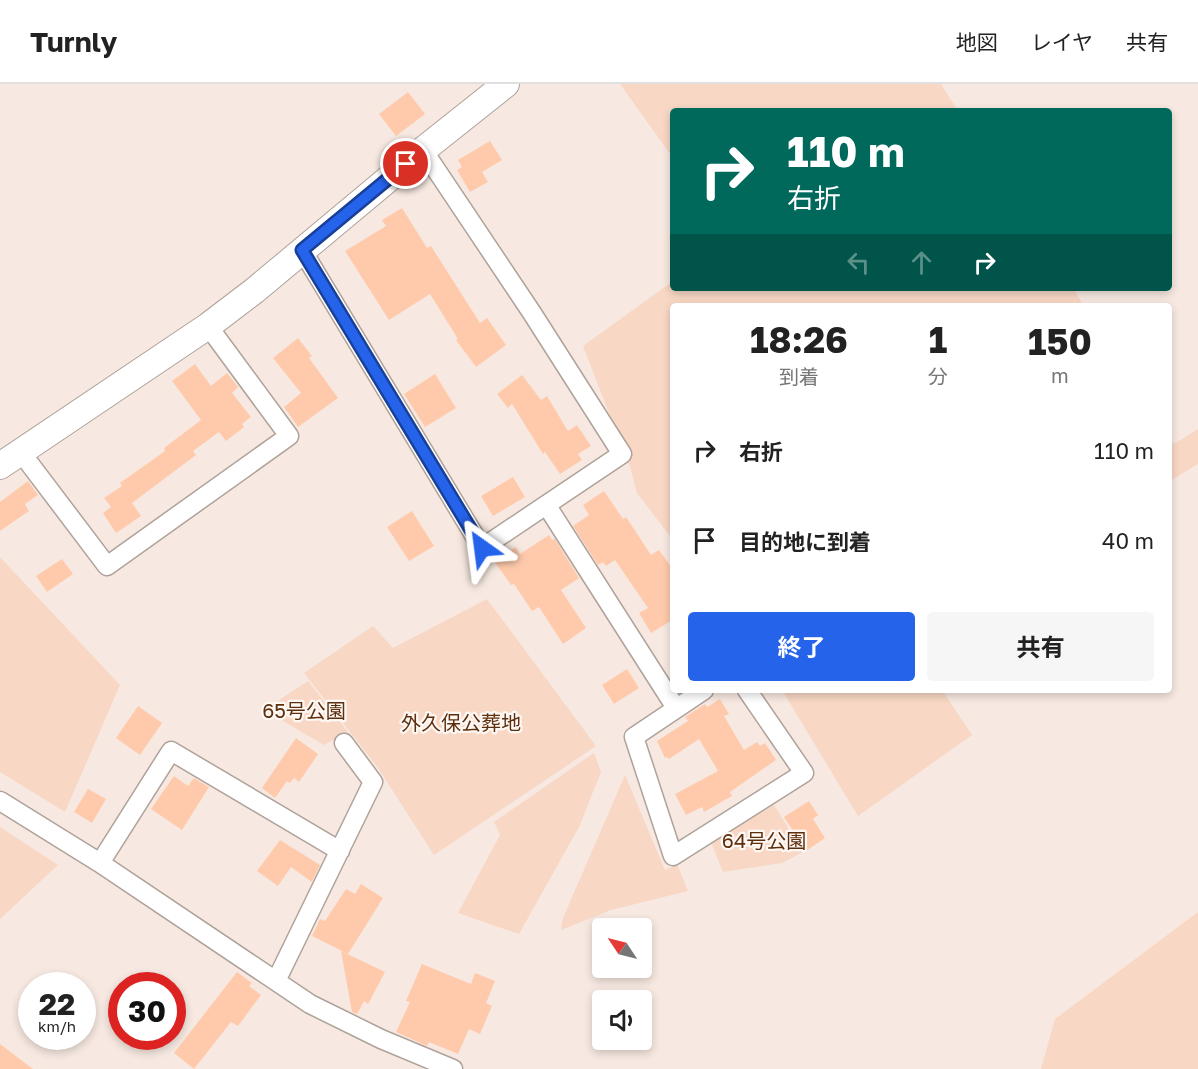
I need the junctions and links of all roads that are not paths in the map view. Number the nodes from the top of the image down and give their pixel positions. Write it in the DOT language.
graph roads {
  1 [pos="506,84"];
  2 [pos="423,150"];
  3 [pos="302,250"];
  4 [pos="208,326"];
  5 [pos="10,458"];
  6 [pos="547,506"];
  7 [pos="699,693"];
  8 [pos="749,693"];
  9 [pos="676,708"];
  10 [pos="344,743"];
  11 [pos="0,801"];
  12 [pos="340,851"];
  13 [pos="100,863"];
  14 [pos="276,981"];
  15 [pos="453,1069"];
  1 -- 2 [label="street"];
  2 -- 3 [label="street"];
  2 -- 6 [label="street"];
  3 -- 4 [label="street"];
  3 -- 6 [label="street"];
  4 -- 5 [label="street"];
  4 -- 5 [label="street"];
  6 -- 9 [label="street"];
  7 -- 9 [label="street"];
  8 -- 9 [label="street"];
  10 -- 12 [label="street"];
  11 -- 13 [label="street"];
  12 -- 13 [label="street"];
  12 -- 14 [label="street"];
  13 -- 14 [label="street"];
  14 -- 15 [label="street"];
}
